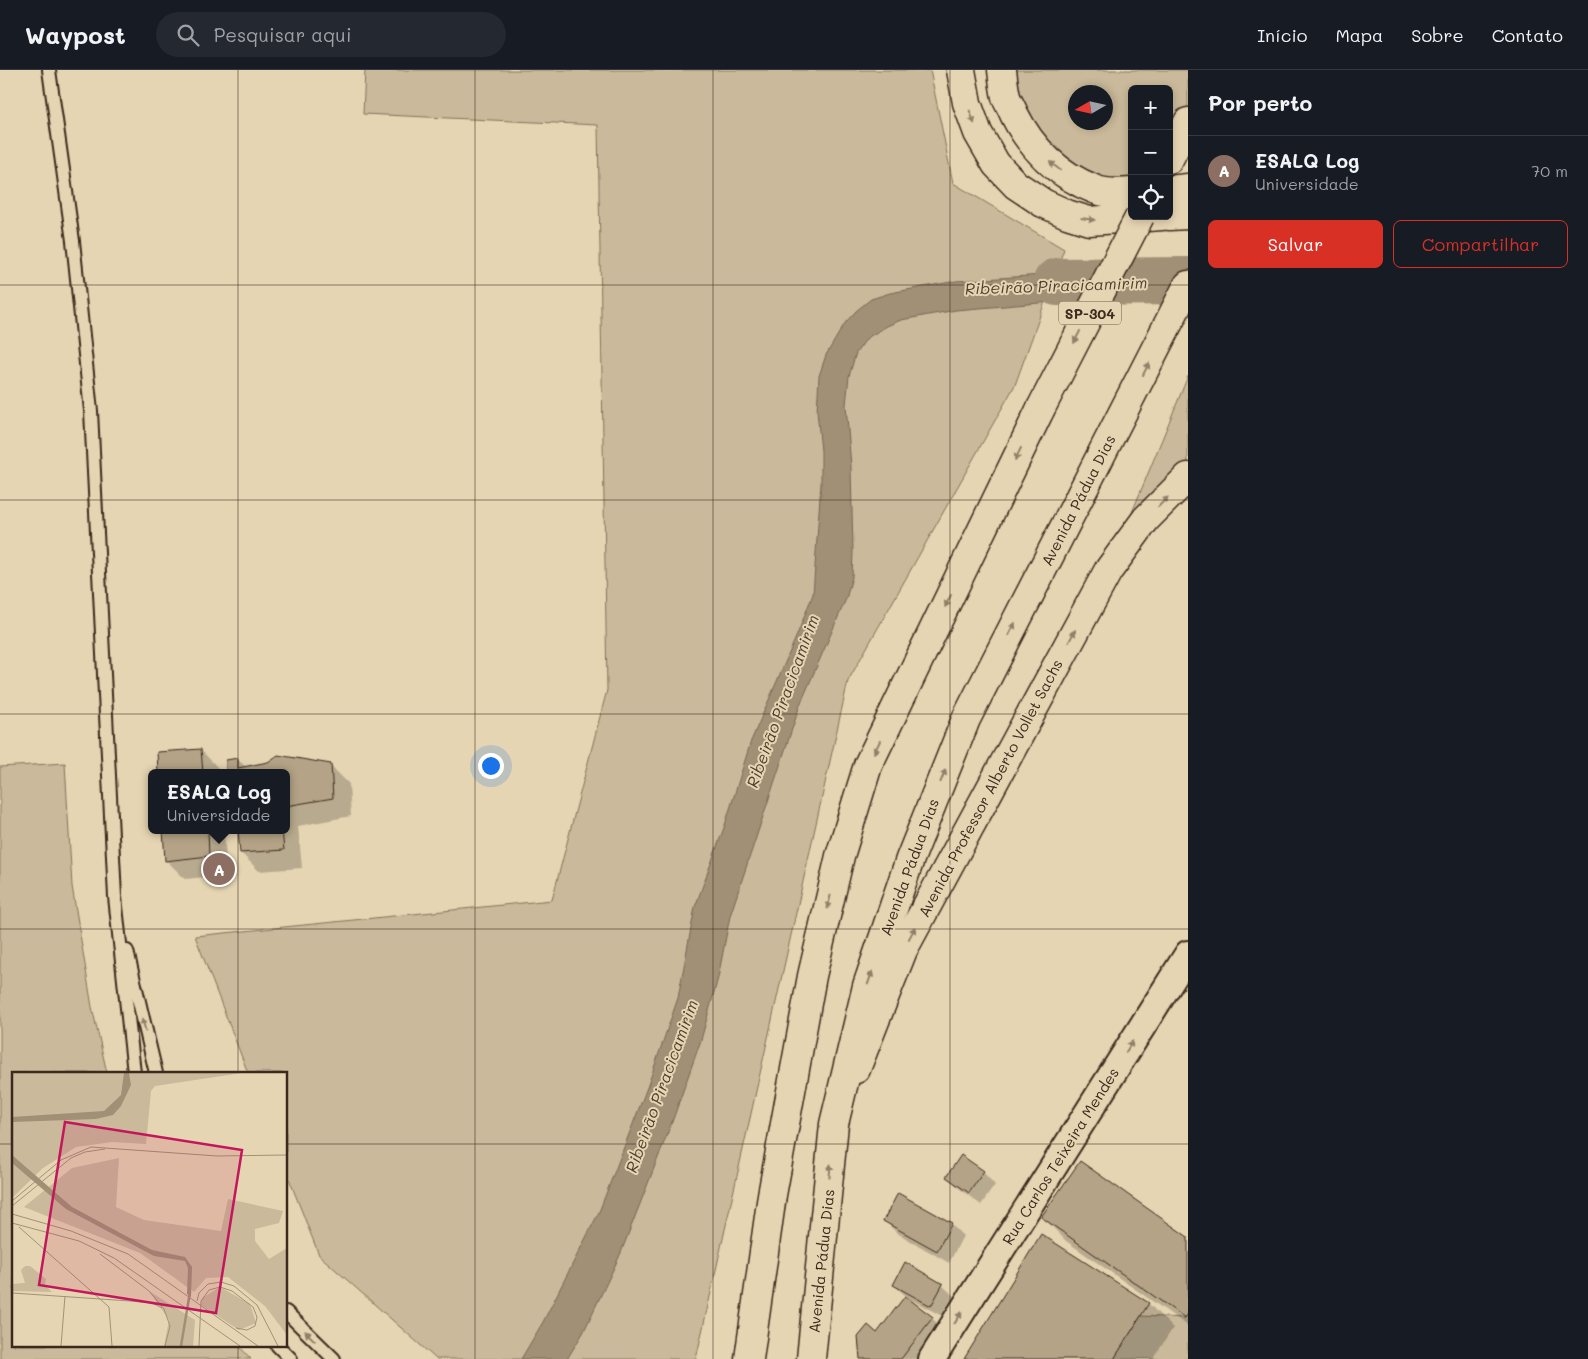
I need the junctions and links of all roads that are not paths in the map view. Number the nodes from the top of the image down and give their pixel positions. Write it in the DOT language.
graph roads {
  1 [pos="49,70"];
  2 [pos="961,70"];
  3 [pos="1002,70"];
  4 [pos="1188,122"];
  5 [pos="1173,151"];
  6 [pos="1188,188"];
  7 [pos="1173,190"];
  8 [pos="1128,192"];
  9 [pos="1188,215"];
  10 [pos="1173,216"];
  11 [pos="1128,218"];
  12 [pos="1138,220"];
  13 [pos="1188,285"];
  14 [pos="1188,477"];
  15 [pos="115,897"];
  16 [pos="1188,954"];
  17 [pos="134,1072"];
  18 [pos="156,1072"];
  19 [pos="834,1124"];
  20 [pos="288,1314"];
  21 [pos="278,1346"];
  22 [pos="291,1359"];
  23 [pos="334,1359"];
  24 [pos="749,1359"];
  25 [pos="811,1359"];
  26 [pos="932,1359"];
  1 -- 15 [label="lane"];
  2 -- 11 [label="main road, one-way"];
  8 -- 3 [label="main road, one-way"];
  4 -- 5 [label="main road"];
  6 -- 7 [label="main road"];
  9 -- 10 [label="main road"];
  12 -- 24 [label="main road, SP-304, one-way, bridge"];
  19 -- 13 [label="main road, Avenida Pádua Dias, one-way"];
  19 -- 14 [label="main road, Avenida Professor Alberto Vollet Sachs, one-way"];
  15 -- 17 [label="lane"];
  18 -- 15 [label="lane, one-way"];
  26 -- 16 [label="street, Rua Carlos Teixeira Mendes, one-way"];
  25 -- 19 [label="main road, Avenida Pádua Dias, one-way"];
  23 -- 20 [label="lane, one-way"];
  21 -- 22 [label="lane"];
}
